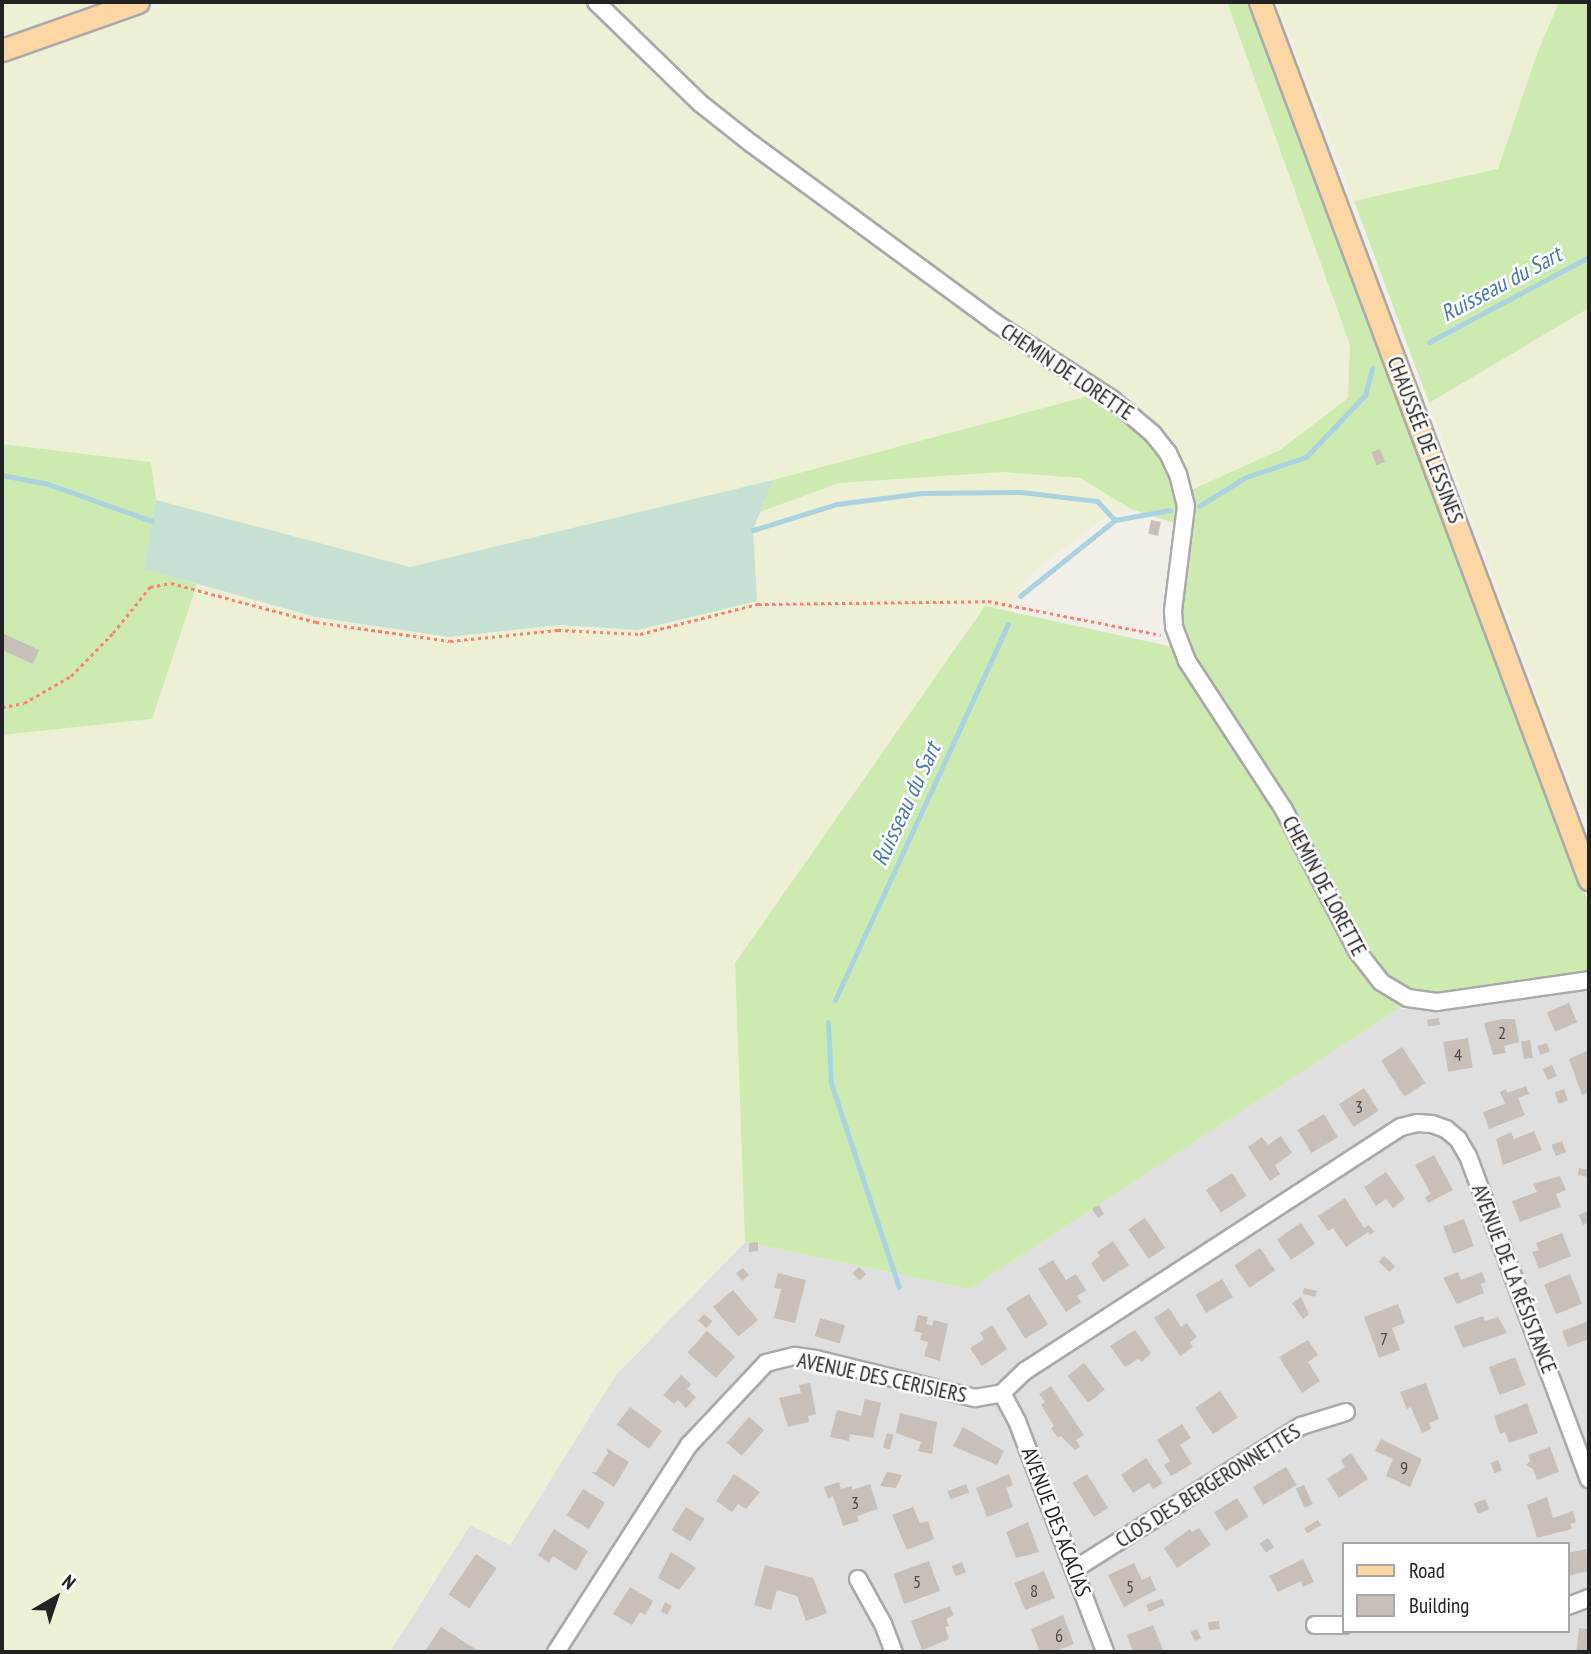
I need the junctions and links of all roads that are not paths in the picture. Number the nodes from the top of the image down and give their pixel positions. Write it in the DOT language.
graph roads {
  1 [pos="138,2"];
  2 [pos="596,2"];
  3 [pos="1260,2"];
  4 [pos="2,50"];
  5 [pos="1589,879"];
  6 [pos="1589,980"];
  7 [pos="1002,1393"];
  8 [pos="1346,1412"];
  9 [pos="1589,1428"];
  10 [pos="1573,1434"];
  11 [pos="1584,1450"];
  12 [pos="1589,1479"];
  13 [pos="1075,1569"];
  14 [pos="858,1579"];
  15 [pos="1589,1598"];
  16 [pos="1570,1605"];
  17 [pos="1315,1625"];
  18 [pos="1342,1625"];
  19 [pos="556,1652"];
  20 [pos="894,1652"];
  21 [pos="1105,1652"];
  1 -- 4 [label="main road"];
  2 -- 6 [label="street, CHEMIN DE LORETTE"];
  3 -- 5 [label="main road, CHAUSSÉE DE LESSINES"];
  7 -- 10 [label="street, AVENUE DE LA RÉSISTANCE"];
  7 -- 13 [label="street, AVENUE DES ACACIAS"];
  7 -- 19 [label="street, AVENUE DES CERISIERS"];
  8 -- 13 [label="street, CLOS DES BERGERONNETTES"];
  9 -- 10 [label="street"];
  10 -- 11 [label="street, AVENUE DE LA RÉSISTANCE"];
  11 -- 12 [label="street, AVENUE DE LA RÉSISTANCE"];
  13 -- 21 [label="street, AVENUE DES ACACIAS"];
  14 -- 20 [label="street"];
  15 -- 16 [label="street"];
  17 -- 18 [label="street"];
}
